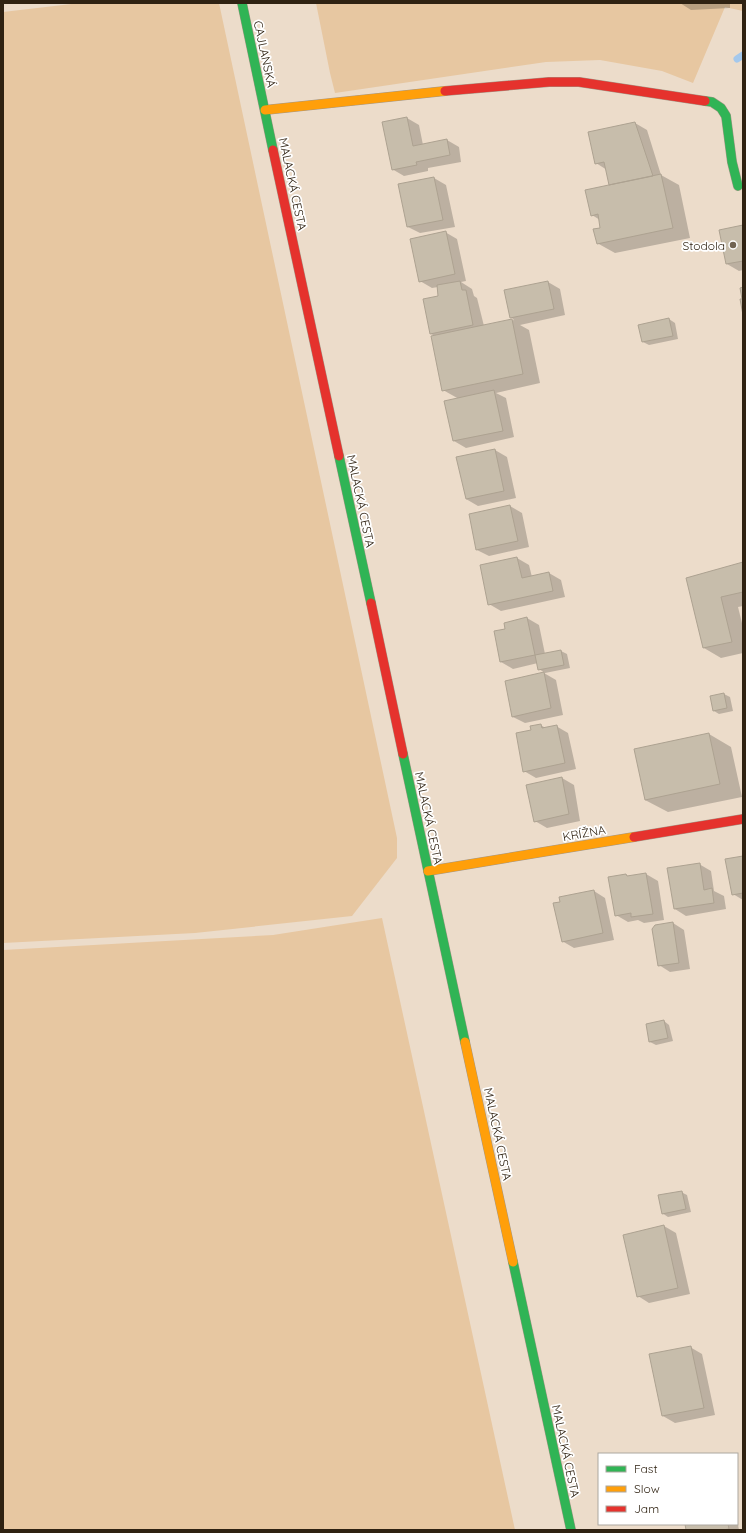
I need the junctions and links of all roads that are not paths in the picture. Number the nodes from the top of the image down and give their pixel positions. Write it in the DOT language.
graph roads {
  1 [pos="242,3"];
  2 [pos="264,110"];
  3 [pos="738,186"];
  4 [pos="743,819"];
  5 [pos="428,871"];
  6 [pos="571,1530"];
  1 -- 2 [label="main road, CAJLANSKÁ"];
  2 -- 3 [label="main road"];
  2 -- 5 [label="main road, MALACKÁ CESTA"];
  4 -- 5 [label="main road, KRÍŽNA"];
  5 -- 6 [label="main road, MALACKÁ CESTA"];
}
